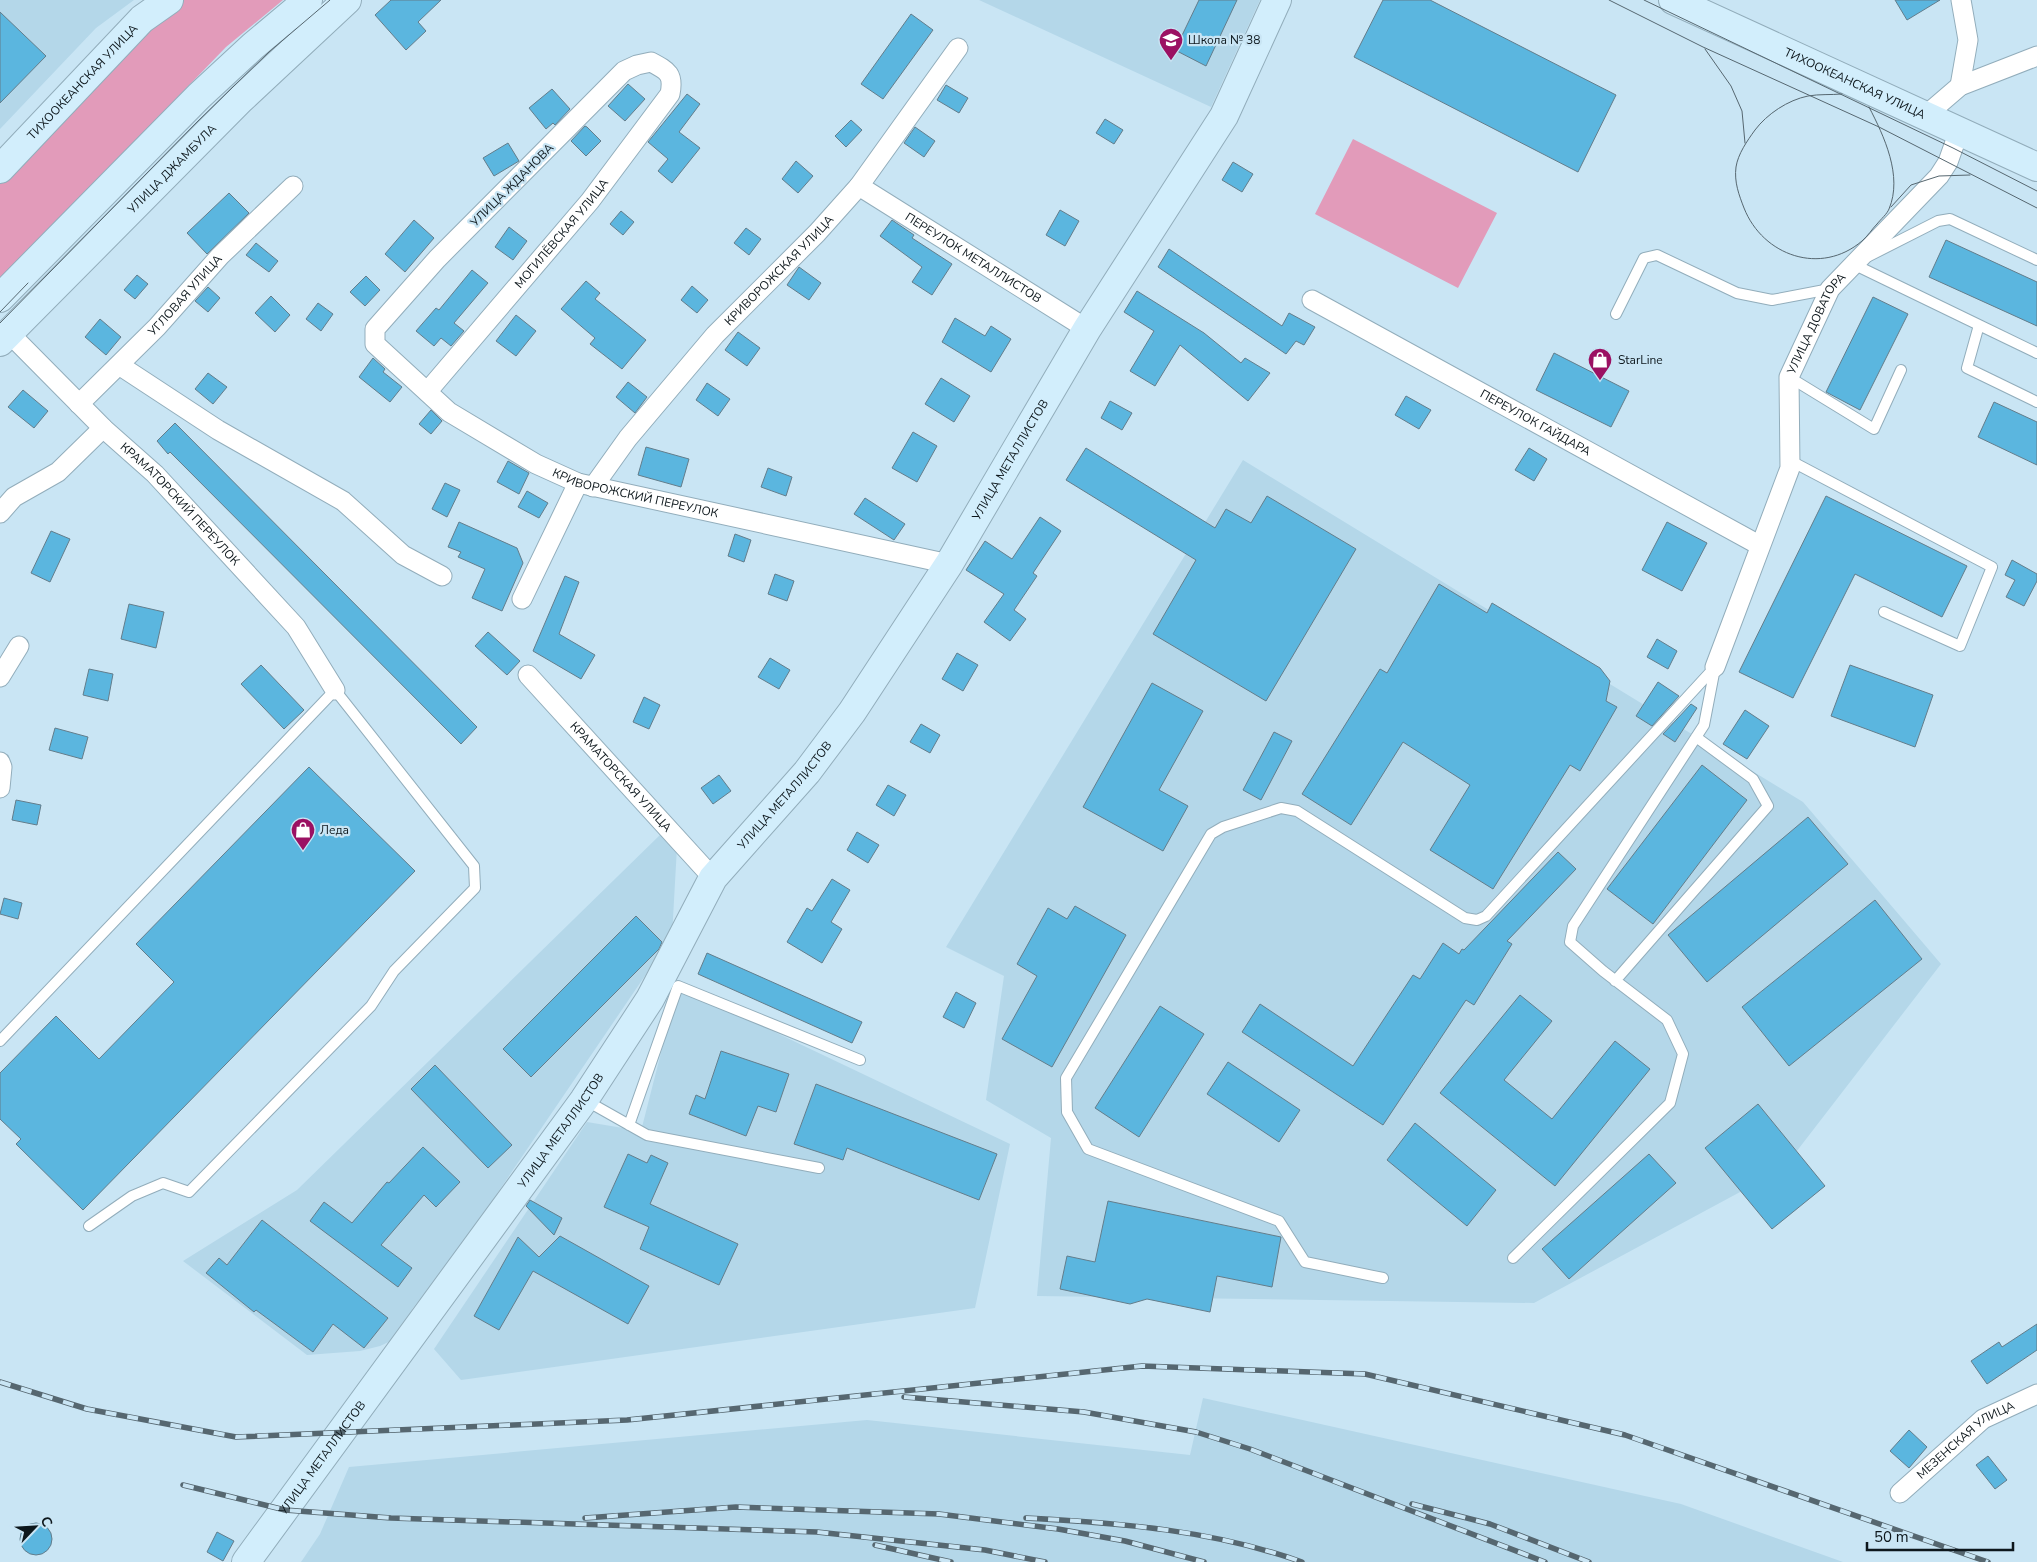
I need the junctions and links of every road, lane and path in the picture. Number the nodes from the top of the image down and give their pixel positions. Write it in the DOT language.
graph roads {
  1 [pos="168,0"];
  2 [pos="308,0"];
  3 [pos="347,0"];
  4 [pos="1277,0"];
  5 [pos="1673,0"];
  6 [pos="1961,0"];
  7 [pos="958,48"];
  8 [pos="2037,56"];
  9 [pos="660,67"];
  10 [pos="1960,86"];
  11 [pos="1925,116"];
  12 [pos="1959,131"];
  13 [pos="2030,160"];
  14 [pos="0,169"];
  15 [pos="293,186"];
  16 [pos="859,186"];
  17 [pos="2037,260"];
  18 [pos="1853,264"];
  19 [pos="1830,289"];
  20 [pos="0,298"];
  21 [pos="1312,300"];
  22 [pos="1616,314"];
  23 [pos="1979,325"];
  24 [pos="375,329"];
  25 [pos="1087,329"];
  26 [pos="3,333"];
  27 [pos="2037,353"];
  28 [pos="119,365"];
  29 [pos="1901,370"];
  30 [pos="1789,377"];
  31 [pos="426,392"];
  32 [pos="2037,402"];
  33 [pos="79,404"];
  34 [pos="103,428"];
  35 [pos="1790,460"];
  36 [pos="586,485"];
  37 [pos="0,514"];
  38 [pos="1759,545"];
  39 [pos="949,564"];
  40 [pos="442,576"];
  41 [pos="522,599"];
  42 [pos="1884,612"];
  43 [pos="19,646"];
  44 [pos="1715,667"];
  45 [pos="528,675"];
  46 [pos="0,677"];
  47 [pos="335,690"];
  48 [pos="1696,737"];
  49 [pos="0,762"];
  50 [pos="0,788"];
  51 [pos="713,878"];
  52 [pos="1616,981"];
  53 [pos="0,1041"];
  54 [pos="860,1060"];
  55 [pos="584,1100"];
  56 [pos="629,1125"];
  57 [pos="819,1168"];
  58 [pos="89,1226"];
  59 [pos="1513,1258"];
  60 [pos="1383,1278"];
  61 [pos="2037,1394"];
  62 [pos="1900,1492"];
  63 [pos="246,1562"];
  1 -- 14 [label="street, ТИХООКЕАНСКАЯ УЛИЦА"];
  2 -- 20 [label="street"];
  3 -- 26 [label="street, УЛИЦА ДЖАМБУЛА"];
  4 -- 25 [label="street, УЛИЦА МЕТАЛЛИСТОВ"];
  5 -- 11 [label="street, ТИХООКЕАНСКАЯ УЛИЦА"];
  6 -- 10 [label="street"];
  7 -- 16 [label="street, КРИВОРОЖСКАЯ УЛИЦА"];
  8 -- 10 [label="street"];
  9 -- 24 [label="street, УЛИЦА ЖДАНОВА"];
  9 -- 31 [label="street, МОГИЛЁВСКАЯ УЛИЦА"];
  10 -- 11 [label="street"];
  11 -- 12 [label="street, ТИХООКЕАНСКАЯ УЛИЦА"];
  12 -- 13 [label="street, ТИХООКЕАНСКАЯ УЛИЦА"];
  12 -- 18 [label="street, УЛИЦА ДОВАТОРА"];
  15 -- 28 [label="street, УГЛОВАЯ УЛИЦА"];
  16 -- 25 [label="street, ПЕРЕУЛОК МЕТАЛЛИСТОВ"];
  16 -- 36 [label="street, КРИВОРОЖСКАЯ УЛИЦА"];
  17 -- 18 [label="lane"];
  18 -- 19 [label="street, УЛИЦА ДОВАТОРА"];
  18 -- 23 [label="lane"];
  19 -- 22 [label="lane"];
  19 -- 30 [label="street, УЛИЦА ДОВАТОРА"];
  21 -- 38 [label="street, ПЕРЕУЛОК ГАЙДАРА"];
  23 -- 27 [label="lane"];
  23 -- 32 [label="lane"];
  24 -- 31 [label="street, КРИВОРОЖСКИЙ ПЕРЕУЛОК"];
  25 -- 39 [label="street, УЛИЦА МЕТАЛЛИСТОВ"];
  26 -- 33 [label="street, КРАМАТОРСКИЙ ПЕРЕУЛОК"];
  28 -- 33 [label="street, УГЛОВАЯ УЛИЦА"];
  28 -- 40 [label="street"];
  29 -- 30 [label="lane"];
  30 -- 35 [label="street, УЛИЦА ДОВАТОРА"];
  31 -- 36 [label="street, КРИВОРОЖСКИЙ ПЕРЕУЛОК"];
  33 -- 34 [label="street, КРАМАТОРСКИЙ ПЕРЕУЛОК"];
  34 -- 37 [label="street"];
  34 -- 47 [label="street, КРАМАТОРСКИЙ ПЕРЕУЛОК"];
  35 -- 38 [label="street, УЛИЦА ДОВАТОРА"];
  35 -- 42 [label="lane"];
  36 -- 39 [label="street, КРИВОРОЖСКИЙ ПЕРЕУЛОК"];
  36 -- 41 [label="street"];
  38 -- 44 [label="street, УЛИЦА ДОВАТОРА"];
  39 -- 51 [label="street, УЛИЦА МЕТАЛЛИСТОВ"];
  43 -- 46 [label="street"];
  44 -- 48 [label="lane"];
  44 -- 60 [label="lane"];
  45 -- 51 [label="street, КРАМАТОРСКАЯ УЛИЦА"];
  47 -- 53 [label="lane"];
  47 -- 58 [label="lane"];
  48 -- 52 [label="lane"];
  48 -- 52 [label="lane"];
  49 -- 50 [label="street"];
  51 -- 55 [label="street, УЛИЦА МЕТАЛЛИСТОВ"];
  52 -- 59 [label="lane"];
  54 -- 56 [label="lane"];
  55 -- 56 [label="lane"];
  55 -- 63 [label="street, УЛИЦА МЕТАЛЛИСТОВ"];
  56 -- 57 [label="lane"];
  61 -- 62 [label="street, МЕЗЕНСКАЯ УЛИЦА"];
}
